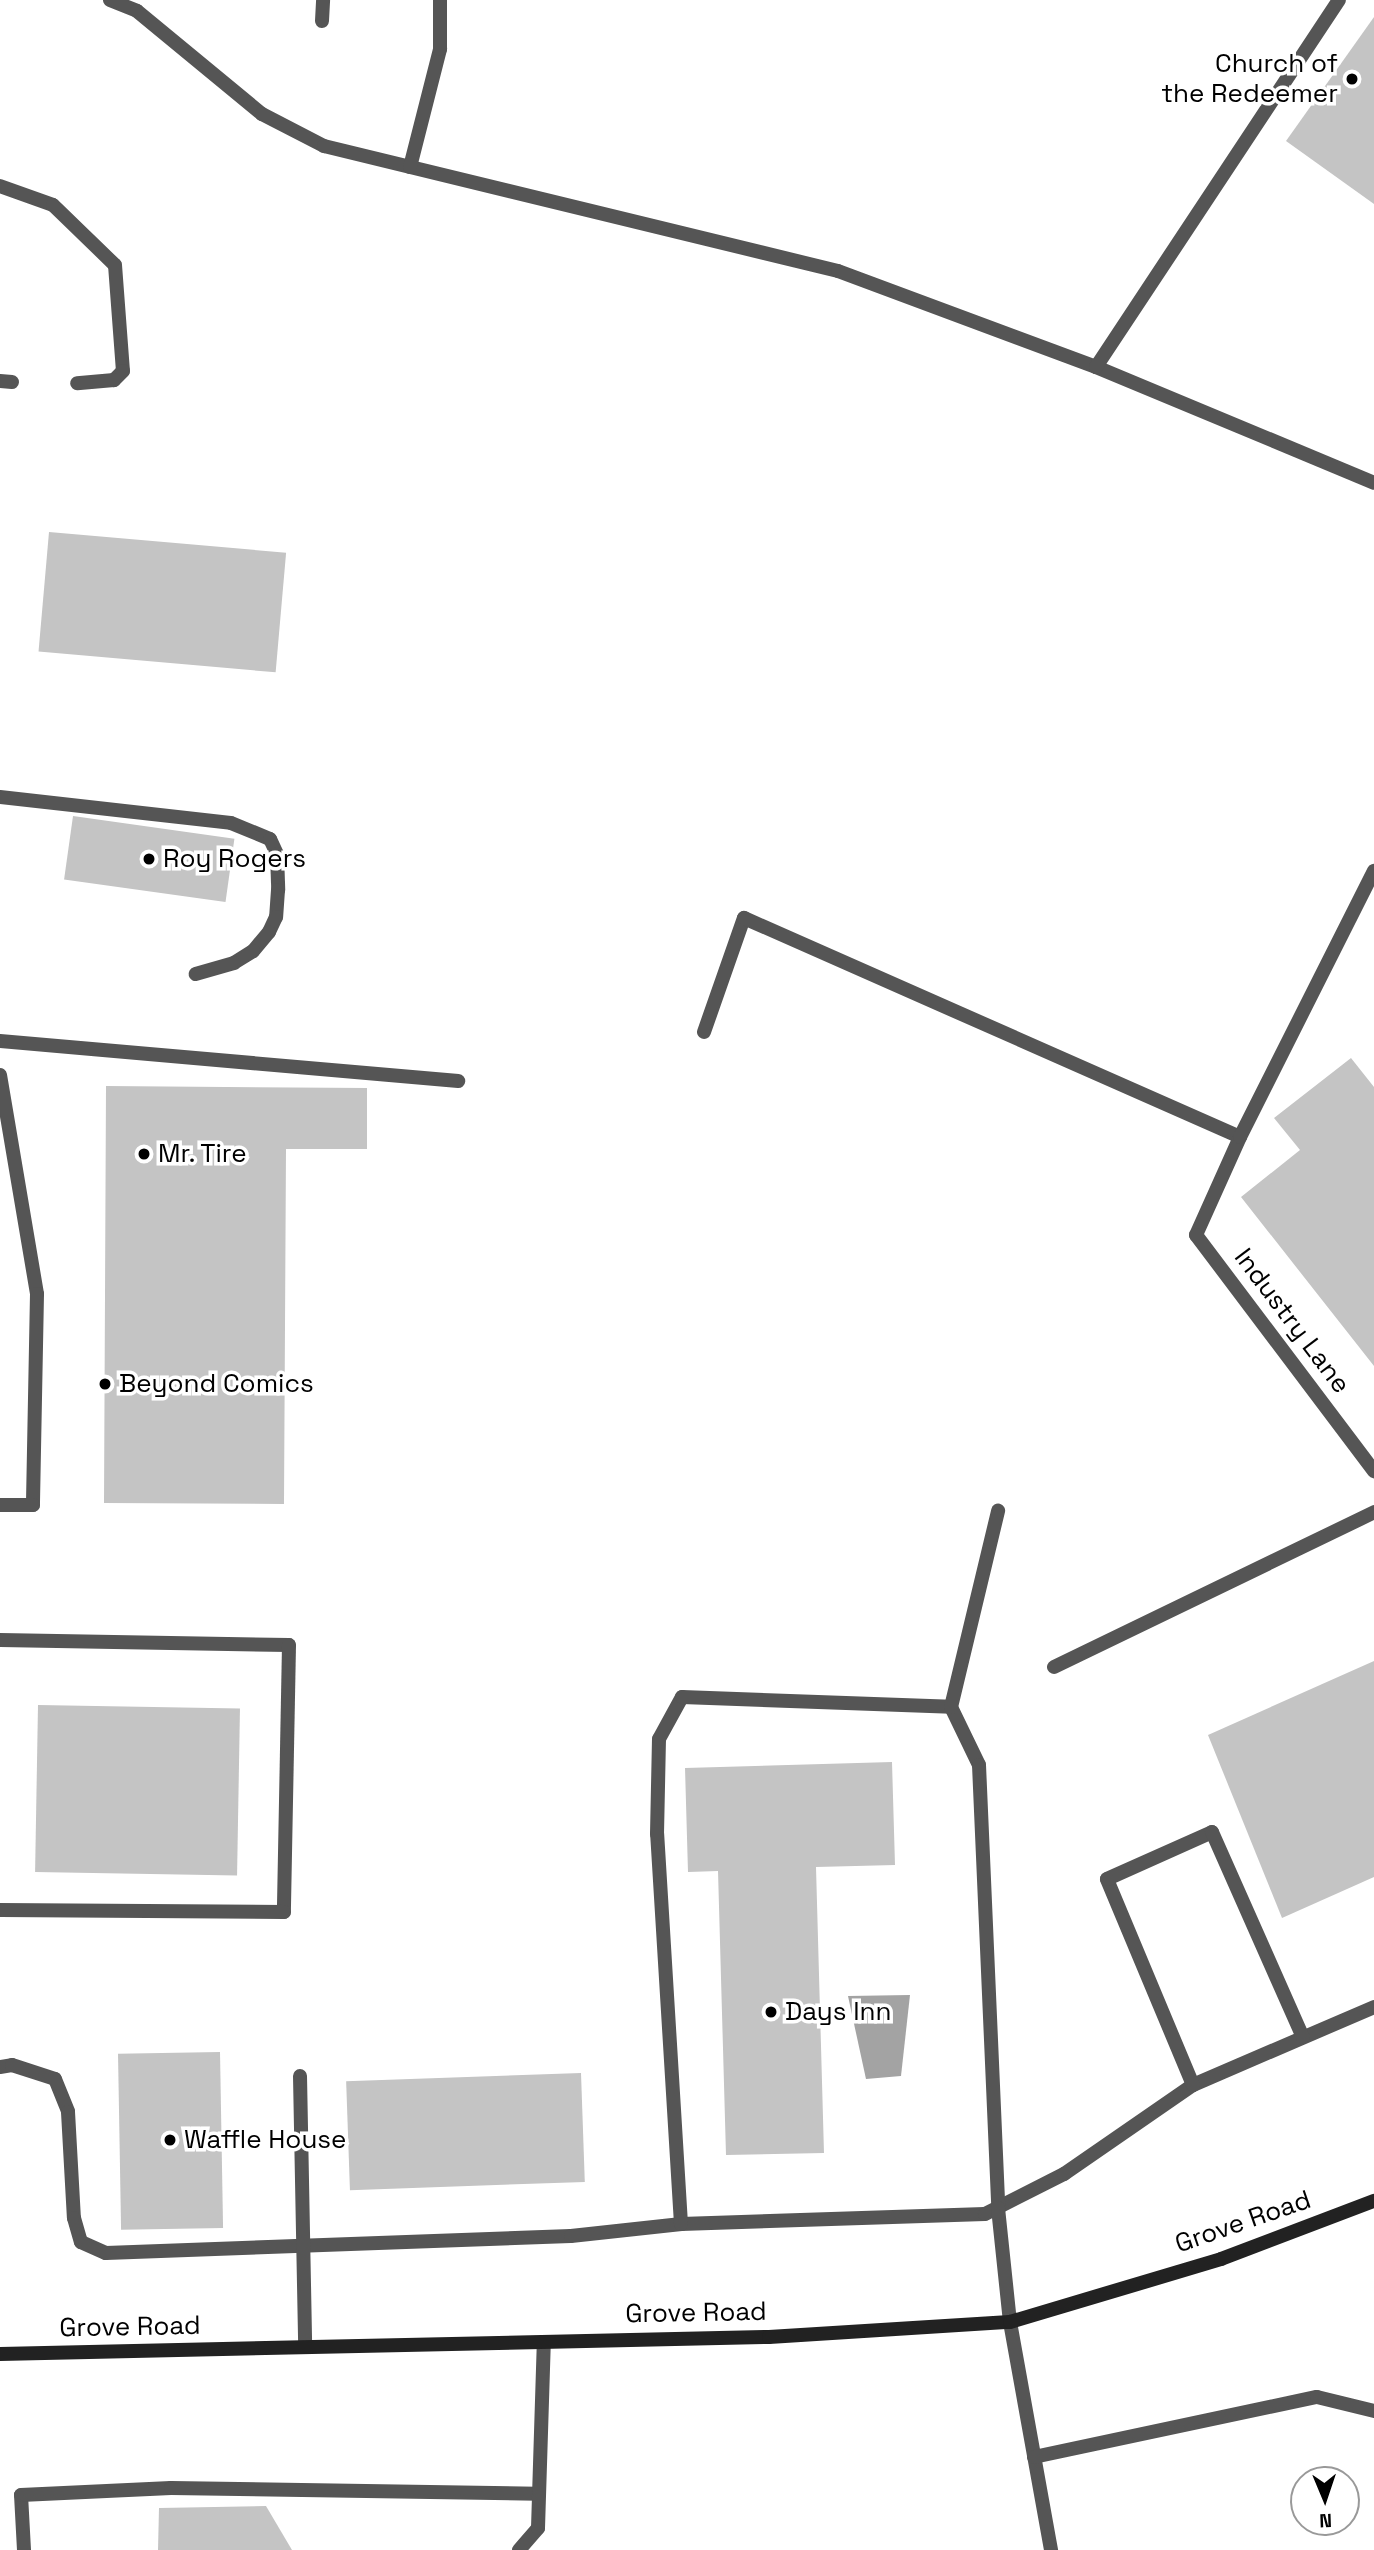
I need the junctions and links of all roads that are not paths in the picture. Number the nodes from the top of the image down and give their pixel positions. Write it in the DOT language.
graph roads {
  1 [pos="110,0"];
  2 [pos="323,0"];
  3 [pos="440,0"];
  4 [pos="1339,0"];
  5 [pos="139,4"];
  6 [pos="322,22"];
  7 [pos="410,167"];
  8 [pos="0,186"];
  9 [pos="1096,368"];
  10 [pos="77,383"];
  11 [pos="1374,482"];
  12 [pos="0,797"];
  13 [pos="1374,871"];
  14 [pos="196,974"];
  15 [pos="704,1032"];
  16 [pos="0,1041"];
  17 [pos="0,1075"];
  18 [pos="458,1081"];
  19 [pos="1240,1137"];
  20 [pos="1374,1471"];
  21 [pos="0,1505"];
  22 [pos="998,1511"];
  23 [pos="1374,1512"];
  24 [pos="0,1640"];
  25 [pos="1054,1667"];
  26 [pos="951,1707"];
  27 [pos="0,1909"];
  28 [pos="1374,2007"];
  29 [pos="1303,2037"];
  30 [pos="0,2067"];
  31 [pos="299,2076"];
  32 [pos="1193,2085"];
  33 [pos="1374,2201"];
  34 [pos="998,2208"];
  35 [pos="681,2224"];
  36 [pos="303,2247"];
  37 [pos="1010,2322"];
  38 [pos="544,2342"];
  39 [pos="305,2347"];
  40 [pos="0,2354"];
  41 [pos="1374,2411"];
  42 [pos="1034,2457"];
  43 [pos="537,2494"];
  44 [pos="24,2550"];
  45 [pos="520,2550"];
  46 [pos="1051,2550"];
  1 -- 5 [label="street"];
  2 -- 6 [label="street"];
  3 -- 7 [label="street"];
  4 -- 9 [label="street"];
  5 -- 7 [label="street"];
  7 -- 9 [label="street"];
  8 -- 10 [label="street"];
  9 -- 11 [label="street"];
  12 -- 14 [label="street"];
  13 -- 19 [label="street"];
  15 -- 19 [label="street"];
  16 -- 18 [label="street"];
  17 -- 21 [label="street"];
  19 -- 20 [label="street, Industry Lane"];
  22 -- 26 [label="street"];
  23 -- 25 [label="street"];
  24 -- 27 [label="street"];
  26 -- 34 [label="street"];
  26 -- 35 [label="street"];
  28 -- 29 [label="street"];
  29 -- 32 [label="street"];
  29 -- 32 [label="street"];
  30 -- 36 [label="street"];
  31 -- 36 [label="street"];
  32 -- 34 [label="street"];
  33 -- 37 [label="street, Grove Road"];
  34 -- 35 [label="street"];
  34 -- 37 [label="street"];
  35 -- 36 [label="street"];
  36 -- 39 [label="street"];
  37 -- 38 [label="street, Grove Road"];
  37 -- 42 [label="street"];
  38 -- 39 [label="street, Grove Road"];
  38 -- 43 [label="street"];
  39 -- 40 [label="street, Grove Road"];
  41 -- 42 [label="street"];
  42 -- 46 [label="street"];
  43 -- 44 [label="street"];
  43 -- 45 [label="street"];
}
